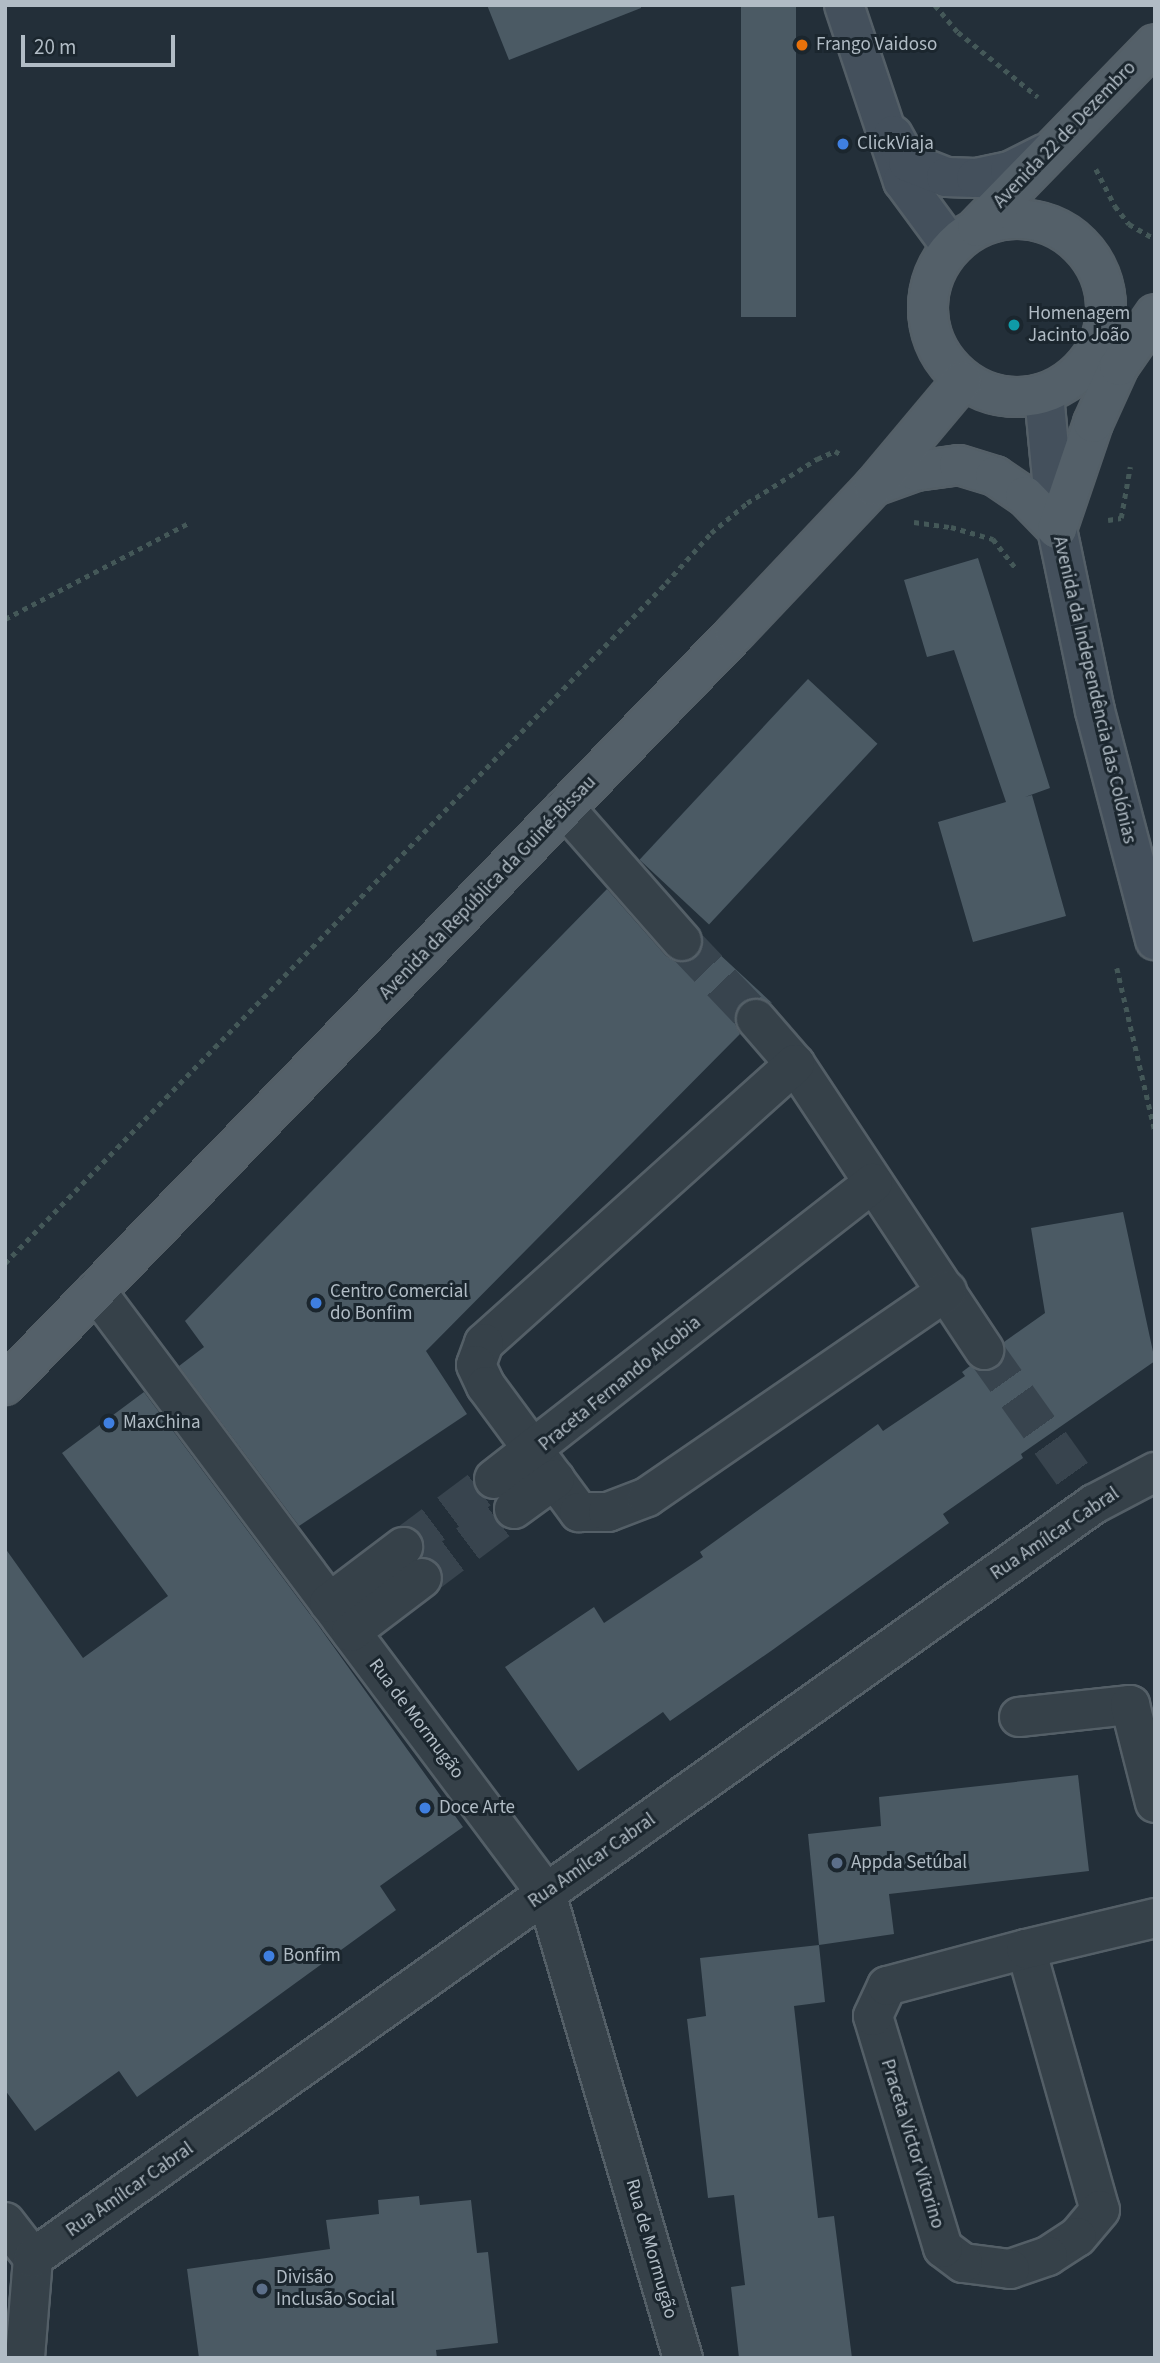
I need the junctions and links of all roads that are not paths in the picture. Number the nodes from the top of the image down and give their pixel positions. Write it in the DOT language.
graph roads {
  1 [pos="844,5"];
  2 [pos="1155,44"];
  3 [pos="877,105"];
  4 [pos="1046,153"];
  5 [pos="964,237"];
  6 [pos="1155,304"];
  7 [pos="1155,314"];
  8 [pos="1082,372"];
  9 [pos="962,381"];
  10 [pos="1044,395"];
  11 [pos="874,486"];
  12 [pos="1057,529"];
  13 [pos="565,808"];
  14 [pos="1155,940"];
  15 [pos="682,941"];
  16 [pos="756,1018"];
  17 [pos="795,1064"];
  18 [pos="873,1183"];
  19 [pos="96,1291"];
  20 [pos="947,1291"];
  21 [pos="984,1350"];
  22 [pos="5,1385"];
  23 [pos="544,1464"];
  24 [pos="1155,1472"];
  25 [pos="504,1494"];
  26 [pos="413,1562"];
  27 [pos="340,1617"];
  28 [pos="1019,1717"];
  29 [pos="1155,1803"];
  30 [pos="547,1893"];
  31 [pos="1155,1918"];
  32 [pos="1026,1949"];
  33 [pos="5,2221"];
  34 [pos="33,2258"];
  35 [pos="25,2358"];
  36 [pos="683,2358"];
  1 -- 3 [label="main road"];
  2 -- 4 [label="main road, Avenida 22 de Dezembro"];
  3 -- 4 [label="main road"];
  3 -- 5 [label="main road"];
  4 -- 5 [label="main road, Avenida 22 de Dezembro"];
  5 -- 8 [label="main road"];
  5 -- 9 [label="main road"];
  6 -- 8 [label="main road"];
  7 -- 12 [label="main road"];
  8 -- 10 [label="main road"];
  9 -- 10 [label="main road"];
  9 -- 11 [label="main road, Avenida da República da Guiné-Bissau"];
  10 -- 12 [label="main road, Avenida da Independência das Colónias"];
  11 -- 12 [label="main road"];
  11 -- 13 [label="main road, Avenida da República da Guiné-Bissau"];
  12 -- 14 [label="main road, Avenida da Independência das Colónias"];
  13 -- 15 [label="street"];
  13 -- 19 [label="main road, Avenida da República da Guiné-Bissau"];
  16 -- 17 [label="street"];
  17 -- 18 [label="street"];
  17 -- 23 [label="street"];
  18 -- 20 [label="street"];
  18 -- 23 [label="street, Praceta Fernando Alcobia"];
  19 -- 22 [label="main road, Avenida da República da Guiné-Bissau"];
  19 -- 27 [label="street, Rua de Mormugão"];
  20 -- 21 [label="street"];
  20 -- 23 [label="street, Praceta Fernando Alcobia"];
  23 -- 25 [label="street"];
  24 -- 30 [label="street, Rua Amílcar Cabral"];
  26 -- 27 [label="street"];
  27 -- 30 [label="street, Rua de Mormugão"];
  28 -- 29 [label="street"];
  30 -- 34 [label="street, Rua Amílcar Cabral"];
  30 -- 36 [label="street, Rua de Mormugão"];
  31 -- 32 [label="street"];
  32 -- 32 [label="street, Praceta Victor Vitorino"];
  33 -- 34 [label="street"];
  34 -- 35 [label="street"];
}
